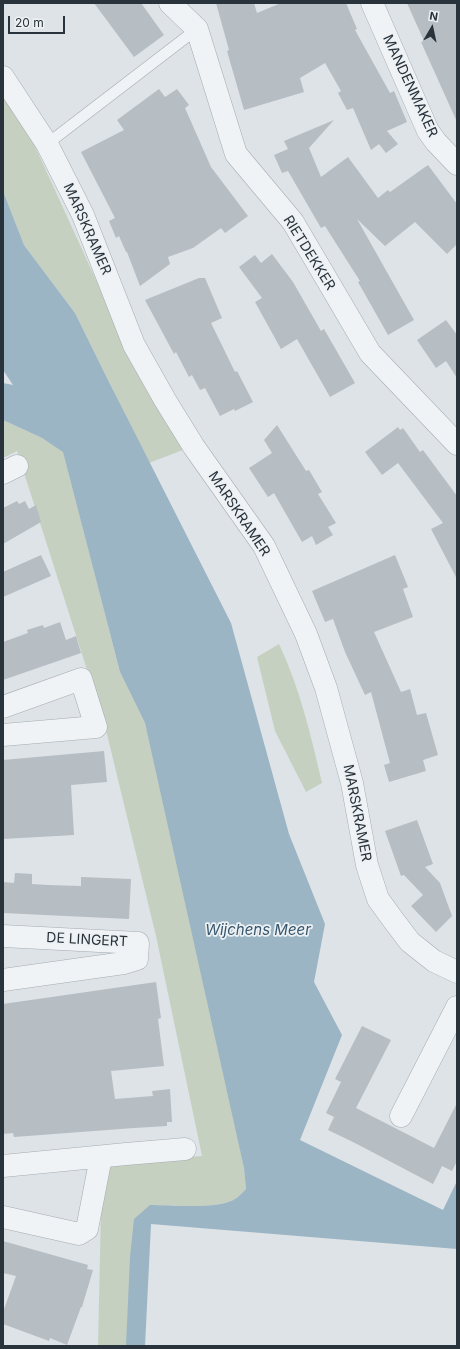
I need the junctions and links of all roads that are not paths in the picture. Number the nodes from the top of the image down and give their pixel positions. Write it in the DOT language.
graph roads {
  1 [pos="170,3"];
  2 [pos="372,3"];
  3 [pos="197,29"];
  4 [pos="3,77"];
  5 [pos="47,144"];
  6 [pos="457,164"];
  7 [pos="457,444"];
  8 [pos="3,707"];
  9 [pos="3,735"];
  10 [pos="3,936"];
  11 [pos="457,972"];
  12 [pos="3,980"];
  13 [pos="457,1007"];
  14 [pos="401,1116"];
  15 [pos="185,1149"];
  16 [pos="101,1157"];
  17 [pos="3,1166"];
  18 [pos="3,1216"];
  1 -- 3 [label="street, RIETDEKKER"];
  2 -- 6 [label="street, MANDENMAKER"];
  3 -- 5 [label="lane"];
  3 -- 7 [label="street, RIETDEKKER"];
  4 -- 5 [label="street, MARSKRAMER"];
  5 -- 11 [label="street, MARSKRAMER"];
  8 -- 9 [label="street"];
  10 -- 12 [label="street, DE LINGERT"];
  13 -- 14 [label="street"];
  15 -- 16 [label="street"];
  16 -- 17 [label="street"];
  16 -- 18 [label="street"];
}
